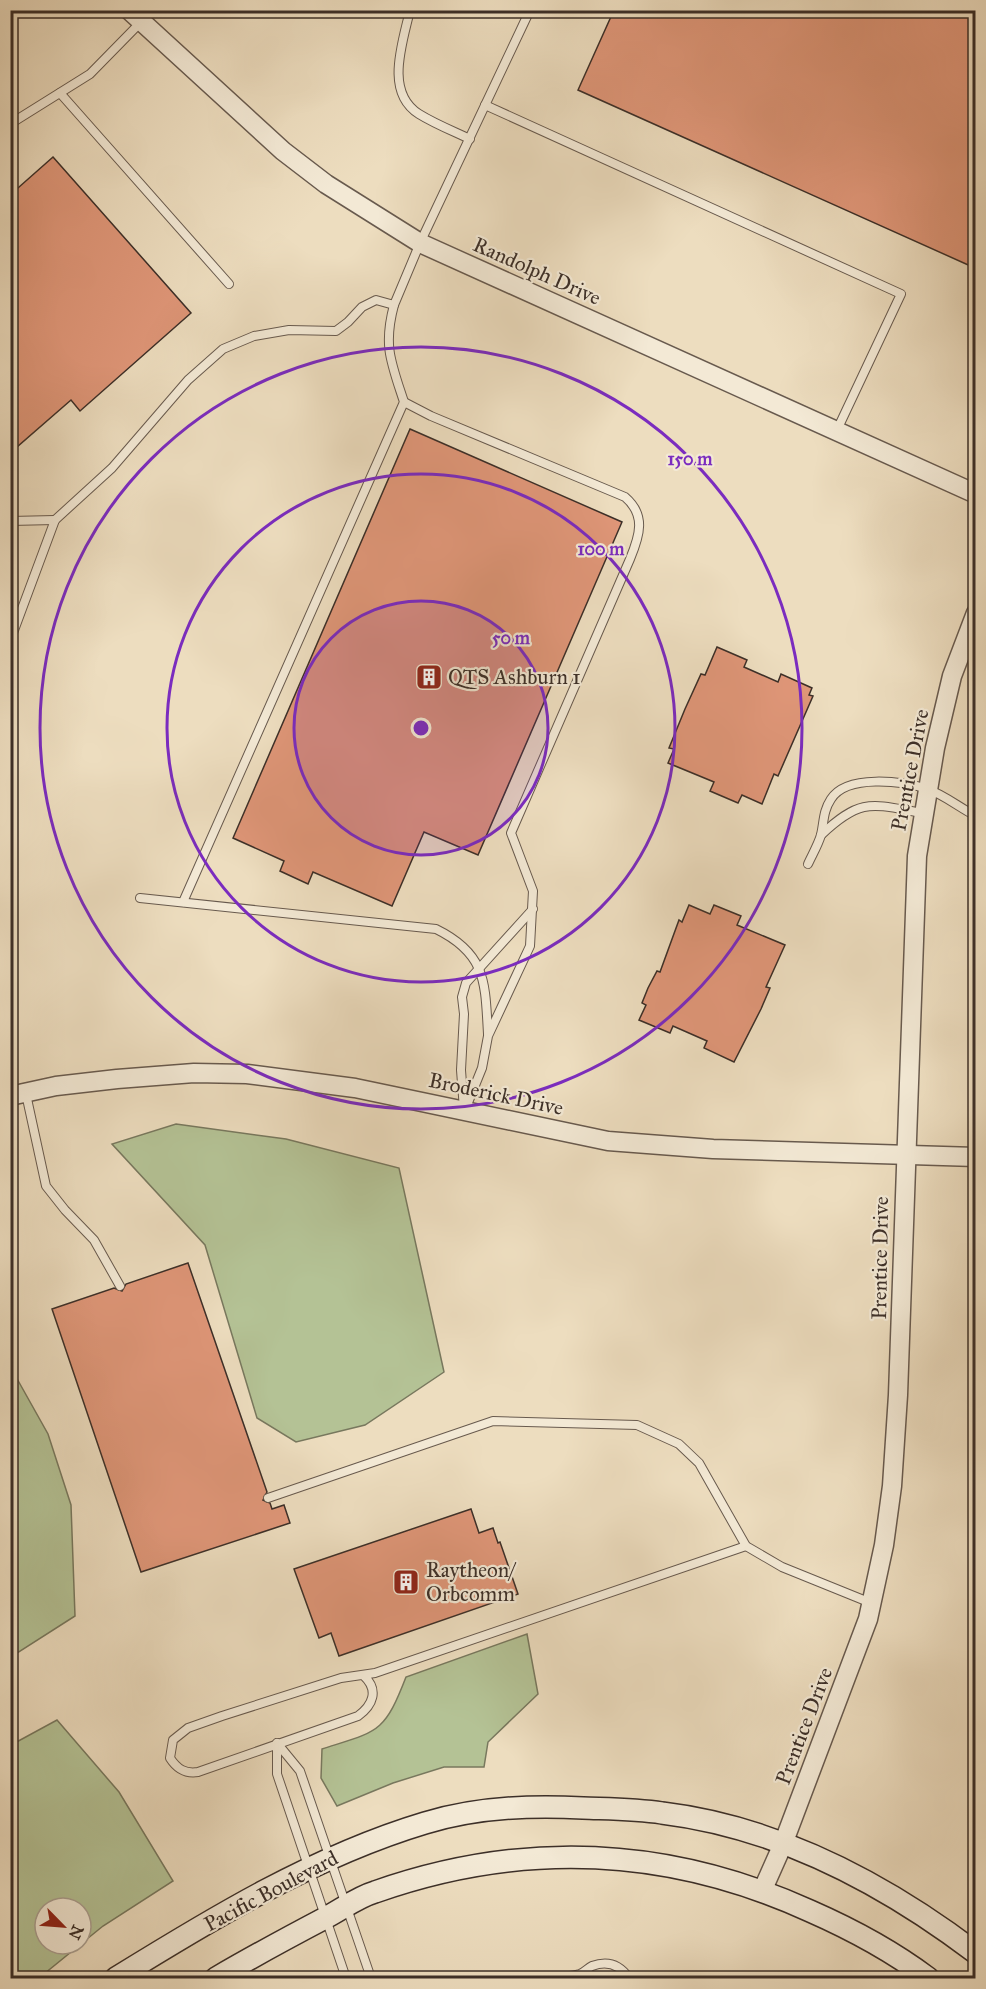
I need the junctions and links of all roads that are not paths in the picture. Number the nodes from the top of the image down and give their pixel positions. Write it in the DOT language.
graph roads {
  1 [pos="410,10"];
  2 [pos="530,10"];
  3 [pos="135,16"];
  4 [pos="60,93"];
  5 [pos="485,105"];
  6 [pos="10,124"];
  7 [pos="470,139"];
  8 [pos="420,243"];
  9 [pos="229,284"];
  10 [pos="394,305"];
  11 [pos="404,402"];
  12 [pos="837,431"];
  13 [pos="975,494"];
  14 [pos="55,520"];
  15 [pos="10,521"];
  16 [pos="975,613"];
  17 [pos="10,641"];
  18 [pos="927,789"];
  19 [pos="922,813"];
  20 [pos="975,816"];
  21 [pos="821,835"];
  22 [pos="808,864"];
  23 [pos="140,898"];
  24 [pos="183,902"];
  25 [pos="533,908"];
  26 [pos="479,968"];
  27 [pos="489,1036"];
  28 [pos="18,1094"];
  29 [pos="464,1111"];
  30 [pos="905,1154"];
  31 [pos="975,1157"];
  32 [pos="120,1286"];
  33 [pos="268,1498"];
  34 [pos="746,1546"];
  35 [pos="872,1603"];
  36 [pos="364,1676"];
  37 [pos="278,1743"];
  38 [pos="783,1844"];
  39 [pos="330,1859"];
  40 [pos="310,1867"];
  41 [pos="763,1889"];
  42 [pos="346,1906"];
  43 [pos="326,1917"];
  44 [pos="975,1953"];
  45 [pos="581,1976"];
  46 [pos="116,1978"];
  47 [pos="216,1978"];
  48 [pos="346,1978"];
  49 [pos="371,1978"];
  50 [pos="523,1978"];
  51 [pos="629,1978"];
  52 [pos="928,1978"];
  1 -- 7 [label="lane"];
  2 -- 5 [label="lane"];
  3 -- 4 [label="lane"];
  3 -- 8 [label="street, Randolph Drive"];
  4 -- 6 [label="lane"];
  4 -- 9 [label="lane"];
  5 -- 7 [label="lane"];
  5 -- 12 [label="lane"];
  7 -- 8 [label="lane"];
  8 -- 10 [label="lane"];
  8 -- 12 [label="street, Randolph Drive"];
  10 -- 11 [label="lane"];
  10 -- 14 [label="lane"];
  11 -- 24 [label="lane"];
  11 -- 25 [label="lane"];
  12 -- 13 [label="street, Randolph Drive"];
  14 -- 15 [label="lane"];
  14 -- 17 [label="lane"];
  16 -- 18 [label="street, Prentice Drive"];
  18 -- 19 [label="street, Prentice Drive"];
  18 -- 20 [label="lane"];
  18 -- 21 [label="lane"];
  19 -- 21 [label="lane"];
  19 -- 30 [label="street, Prentice Drive"];
  21 -- 22 [label="lane"];
  23 -- 24 [label="lane"];
  24 -- 26 [label="lane"];
  25 -- 26 [label="lane"];
  25 -- 27 [label="lane"];
  26 -- 27 [label="lane"];
  26 -- 29 [label="lane"];
  27 -- 29 [label="lane"];
  28 -- 29 [label="street, Broderick Drive"];
  28 -- 32 [label="lane"];
  29 -- 30 [label="street, Broderick Drive"];
  30 -- 31 [label="street, Broderick Drive"];
  30 -- 35 [label="street, Prentice Drive"];
  33 -- 34 [label="lane"];
  34 -- 35 [label="lane"];
  34 -- 36 [label="lane"];
  35 -- 38 [label="street, Prentice Drive"];
  36 -- 37 [label="lane"];
  36 -- 37 [label="lane"];
  37 -- 39 [label="lane"];
  37 -- 40 [label="lane"];
  38 -- 39 [label="main road, Pacific Boulevard"];
  38 -- 41 [label="street, Prentice Drive"];
  38 -- 44 [label="main road, Pacific Boulevard"];
  39 -- 40 [label="main road, Pacific Boulevard"];
  39 -- 42 [label="lane"];
  40 -- 43 [label="lane"];
  40 -- 46 [label="main road, Pacific Boulevard"];
  41 -- 42 [label="main road"];
  41 -- 52 [label="main road"];
  42 -- 43 [label="main road"];
  42 -- 49 [label="lane"];
  43 -- 47 [label="main road"];
  43 -- 48 [label="lane"];
  45 -- 50 [label="lane"];
  45 -- 51 [label="lane"];
}
